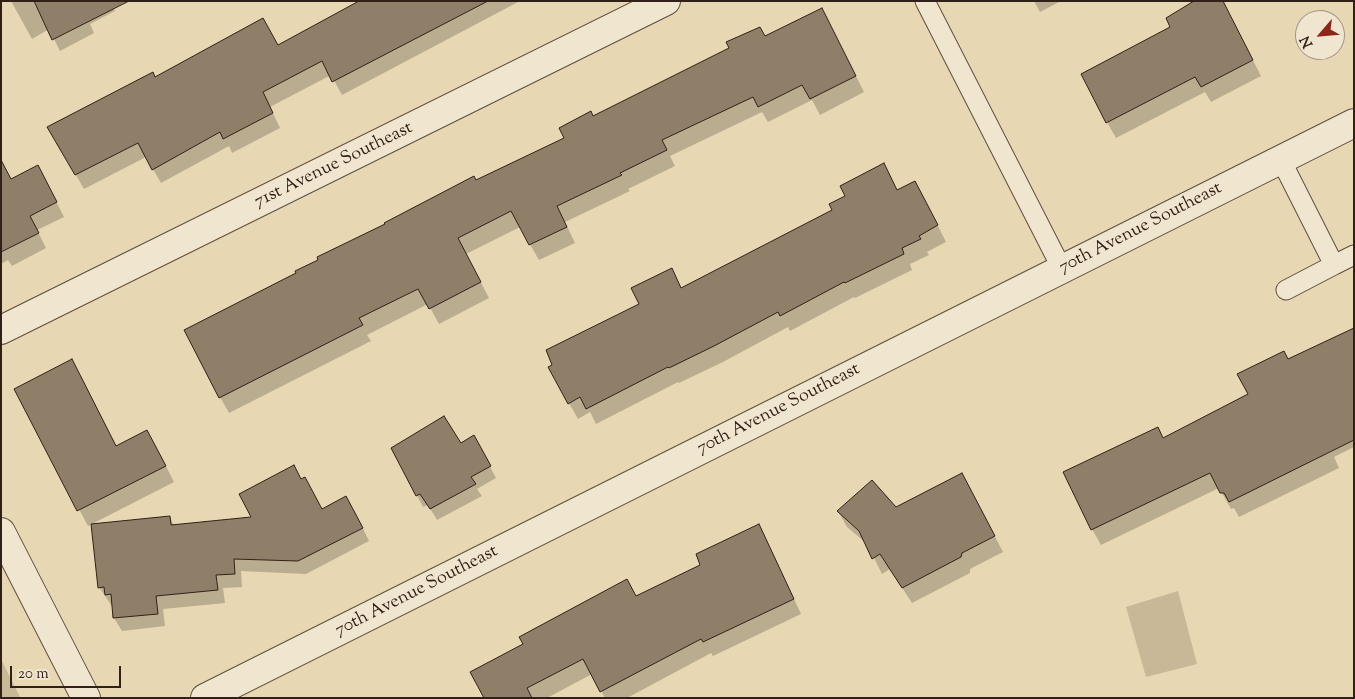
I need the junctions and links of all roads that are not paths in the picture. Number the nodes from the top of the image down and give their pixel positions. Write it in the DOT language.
graph roads {
  1 [pos="666,1"];
  2 [pos="925,1"];
  3 [pos="1354,123"];
  4 [pos="1281,160"];
  5 [pos="1354,255"];
  6 [pos="1334,265"];
  7 [pos="1062,269"];
  8 [pos="1286,290"];
  9 [pos="1,330"];
  10 [pos="1,532"];
  11 [pos="86,698"];
  12 [pos="205,698"];
  1 -- 9 [label="street, 71st Avenue Southeast"];
  2 -- 7 [label="lane"];
  3 -- 4 [label="street, 70th Avenue Southeast"];
  4 -- 6 [label="lane"];
  4 -- 7 [label="street, 70th Avenue Southeast"];
  5 -- 6 [label="lane"];
  6 -- 8 [label="lane"];
  7 -- 12 [label="street, 70th Avenue Southeast"];
  10 -- 11 [label="street"];
}
